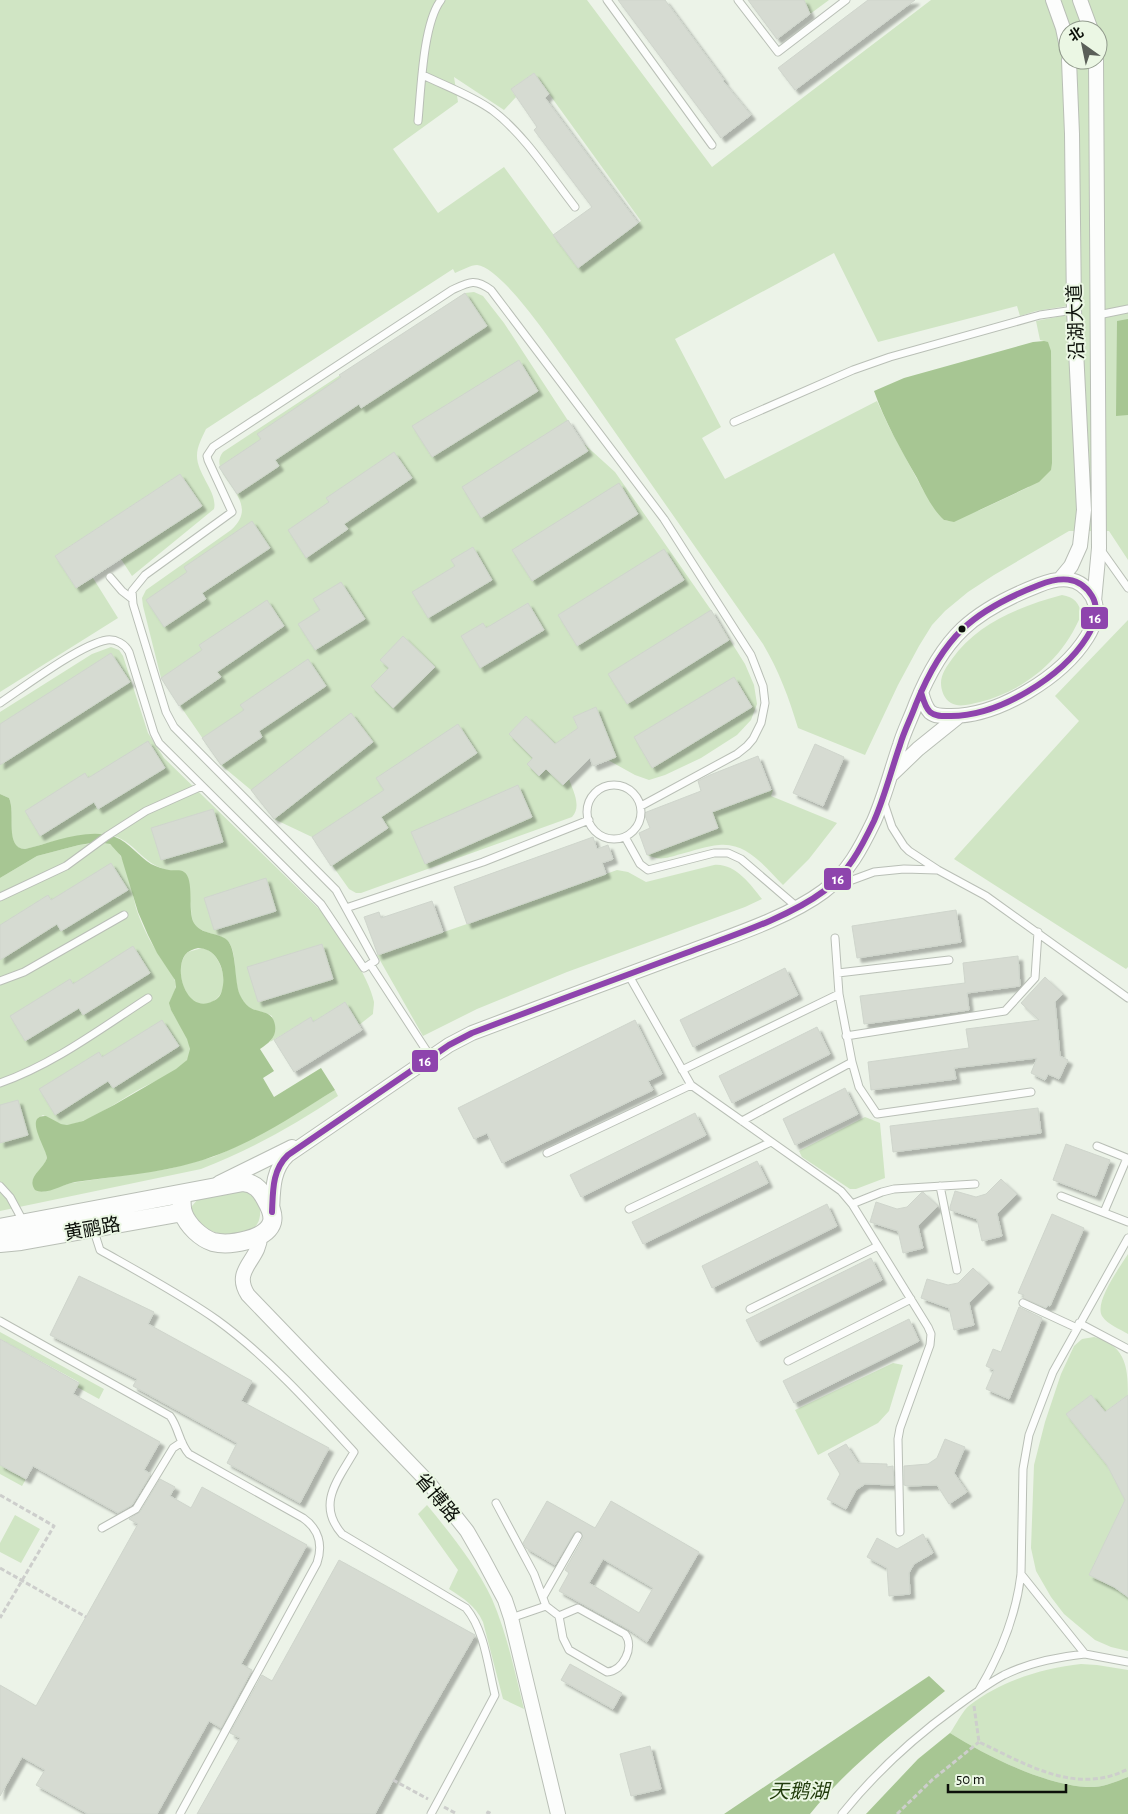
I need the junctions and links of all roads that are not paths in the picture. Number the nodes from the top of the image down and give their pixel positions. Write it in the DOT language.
graph roads {
  1 [pos="441,0"];
  2 [pos="607,0"];
  3 [pos="738,0"];
  4 [pos="846,0"];
  5 [pos="1054,0"];
  6 [pos="1080,0"];
  7 [pos="1060,20"];
  8 [pos="1087,20"];
  9 [pos="1069,70"];
  10 [pos="1096,70"];
  11 [pos="423,75"];
  12 [pos="418,121"];
  13 [pos="712,145"];
  14 [pos="574,207"];
  15 [pos="1128,309"];
  16 [pos="1074,310"];
  17 [pos="1098,315"];
  18 [pos="734,422"];
  19 [pos="1099,548"];
  20 [pos="110,577"];
  21 [pos="1062,578"];
  22 [pos="1127,584"];
  23 [pos="132,598"];
  24 [pos="1094,601"];
  25 [pos="921,692"];
  26 [pos="0,703"];
  27 [pos="960,716"];
  28 [pos="892,775"];
  29 [pos="202,786"];
  30 [pos="883,800"];
  31 [pos="641,806"];
  32 [pos="589,820"];
  33 [pos="626,837"];
  34 [pos="938,870"];
  35 [pos="824,891"];
  36 [pos="0,897"];
  37 [pos="797,907"];
  38 [pos="346,908"];
  39 [pos="124,915"];
  40 [pos="1038,932"];
  41 [pos="835,938"];
  42 [pos="949,960"];
  43 [pos="370,964"];
  44 [pos="838,973"];
  45 [pos="628,974"];
  46 [pos="0,981"];
  47 [pos="840,994"];
  48 [pos="148,998"];
  49 [pos="1128,998"];
  50 [pos="846,1036"];
  51 [pos="430,1056"];
  52 [pos="852,1062"];
  53 [pos="682,1070"];
  54 [pos="0,1083"];
  55 [pos="691,1085"];
  56 [pos="1030,1092"];
  57 [pos="742,1121"];
  58 [pos="308,1140"];
  59 [pos="771,1142"];
  60 [pos="1096,1146"];
  61 [pos="547,1153"];
  62 [pos="975,1184"];
  63 [pos="0,1186"];
  64 [pos="940,1186"];
  65 [pos="208,1188"];
  66 [pos="182,1194"];
  67 [pos="1061,1196"];
  68 [pos="852,1204"];
  69 [pos="629,1209"];
  70 [pos="183,1212"];
  71 [pos="272,1212"];
  72 [pos="1104,1212"];
  73 [pos="1128,1222"];
  74 [pos="93,1228"];
  75 [pos="11,1229"];
  76 [pos="260,1235"];
  77 [pos="1128,1238"];
  78 [pos="0,1242"];
  79 [pos="878,1246"];
  80 [pos="0,1247"];
  81 [pos="957,1270"];
  82 [pos="911,1299"];
  83 [pos="1023,1303"];
  84 [pos="750,1309"];
  85 [pos="0,1321"];
  86 [pos="1078,1325"];
  87 [pos="1128,1349"];
  88 [pos="788,1361"];
  89 [pos="182,1442"];
  90 [pos="496,1503"];
  91 [pos="102,1528"];
  92 [pos="900,1532"];
  93 [pos="578,1536"];
  94 [pos="1021,1574"];
  95 [pos="543,1597"];
  96 [pos="546,1606"];
  97 [pos="559,1616"];
  98 [pos="511,1618"];
  99 [pos="1085,1654"];
  100 [pos="1128,1662"];
  101 [pos="979,1690"];
  102 [pos="180,1814"];
  103 [pos="431,1814"];
  104 [pos="558,1814"];
  105 [pos="842,1814"];
  1 -- 11 [label="lane"];
  2 -- 13 [label="lane"];
  3 -- 4 [label="lane"];
  5 -- 7 [label="street"];
  6 -- 8 [label="street"];
  9 -- 16 [label="street, 沿湖大道"];
  10 -- 17 [label="street"];
  11 -- 12 [label="lane"];
  11 -- 14 [label="lane"];
  15 -- 17 [label="lane"];
  16 -- 18 [label="lane"];
  16 -- 21 [label="street, 沿湖大道"];
  17 -- 19 [label="street"];
  19 -- 22 [label="lane"];
  19 -- 24 [label="street"];
  20 -- 23 [label="lane"];
  21 -- 24 [label="street"];
  21 -- 25 [label="street, 黄鹂路"];
  23 -- 31 [label="lane"];
  23 -- 38 [label="lane"];
  24 -- 27 [label="street"];
  25 -- 27 [label="street"];
  25 -- 28 [label="street, 黄鹂路"];
  26 -- 29 [label="lane"];
  27 -- 28 [label="street"];
  28 -- 30 [label="street, 黄鹂路"];
  29 -- 36 [label="lane"];
  29 -- 43 [label="lane"];
  30 -- 34 [label="lane"];
  30 -- 35 [label="street, 黄鹂路"];
  31 -- 32 [label="lane"];
  31 -- 33 [label="lane"];
  32 -- 33 [label="lane"];
  32 -- 38 [label="lane"];
  33 -- 37 [label="lane"];
  34 -- 35 [label="lane"];
  34 -- 40 [label="lane"];
  35 -- 37 [label="street, 黄鹂路"];
  37 -- 45 [label="street, 黄鹂路"];
  38 -- 43 [label="lane"];
  39 -- 46 [label="lane"];
  40 -- 49 [label="lane"];
  40 -- 50 [label="lane"];
  41 -- 44 [label="lane"];
  42 -- 44 [label="lane"];
  43 -- 51 [label="lane"];
  44 -- 47 [label="lane"];
  45 -- 51 [label="street, 黄鹂路"];
  45 -- 53 [label="lane"];
  47 -- 50 [label="lane"];
  47 -- 53 [label="lane"];
  48 -- 54 [label="lane"];
  50 -- 52 [label="lane"];
  51 -- 58 [label="street, 黄鹂路"];
  52 -- 56 [label="lane"];
  52 -- 57 [label="lane"];
  53 -- 55 [label="lane"];
  55 -- 57 [label="lane"];
  55 -- 61 [label="lane"];
  57 -- 59 [label="lane"];
  58 -- 65 [label="street, 黄鹂路"];
  58 -- 71 [label="street, 黄鹂路"];
  59 -- 68 [label="lane"];
  59 -- 69 [label="lane"];
  60 -- 72 [label="lane"];
  62 -- 64 [label="lane"];
  63 -- 75 [label="lane"];
  64 -- 68 [label="lane"];
  64 -- 81 [label="lane"];
  65 -- 66 [label="street, 黄鹂路"];
  65 -- 71 [label="street, 黄鹂路"];
  66 -- 70 [label="street"];
  66 -- 75 [label="street, 黄鹂路"];
  67 -- 72 [label="lane"];
  68 -- 79 [label="lane"];
  70 -- 74 [label="street, 黄鹂路"];
  70 -- 76 [label="street"];
  71 -- 76 [label="street, 黄鹂路"];
  72 -- 73 [label="lane"];
  74 -- 75 [label="street, 黄鹂路"];
  74 -- 103 [label="lane"];
  75 -- 78 [label="street, 黄鹂路"];
  75 -- 80 [label="street"];
  76 -- 98 [label="street, 省博路"];
  77 -- 86 [label="lane"];
  79 -- 82 [label="lane"];
  79 -- 84 [label="lane"];
  82 -- 88 [label="lane"];
  82 -- 92 [label="lane"];
  83 -- 86 [label="lane"];
  85 -- 89 [label="lane"];
  86 -- 87 [label="lane"];
  86 -- 94 [label="lane"];
  89 -- 91 [label="lane"];
  89 -- 102 [label="lane"];
  90 -- 95 [label="lane"];
  93 -- 95 [label="lane"];
  94 -- 99 [label="lane"];
  94 -- 101 [label="lane"];
  95 -- 96 [label="lane"];
  96 -- 97 [label="lane"];
  96 -- 98 [label="lane"];
  97 -- 97 [label="lane"];
  98 -- 104 [label="street, 省博路"];
  99 -- 100 [label="lane"];
  99 -- 101 [label="lane"];
  101 -- 105 [label="lane"];
}
